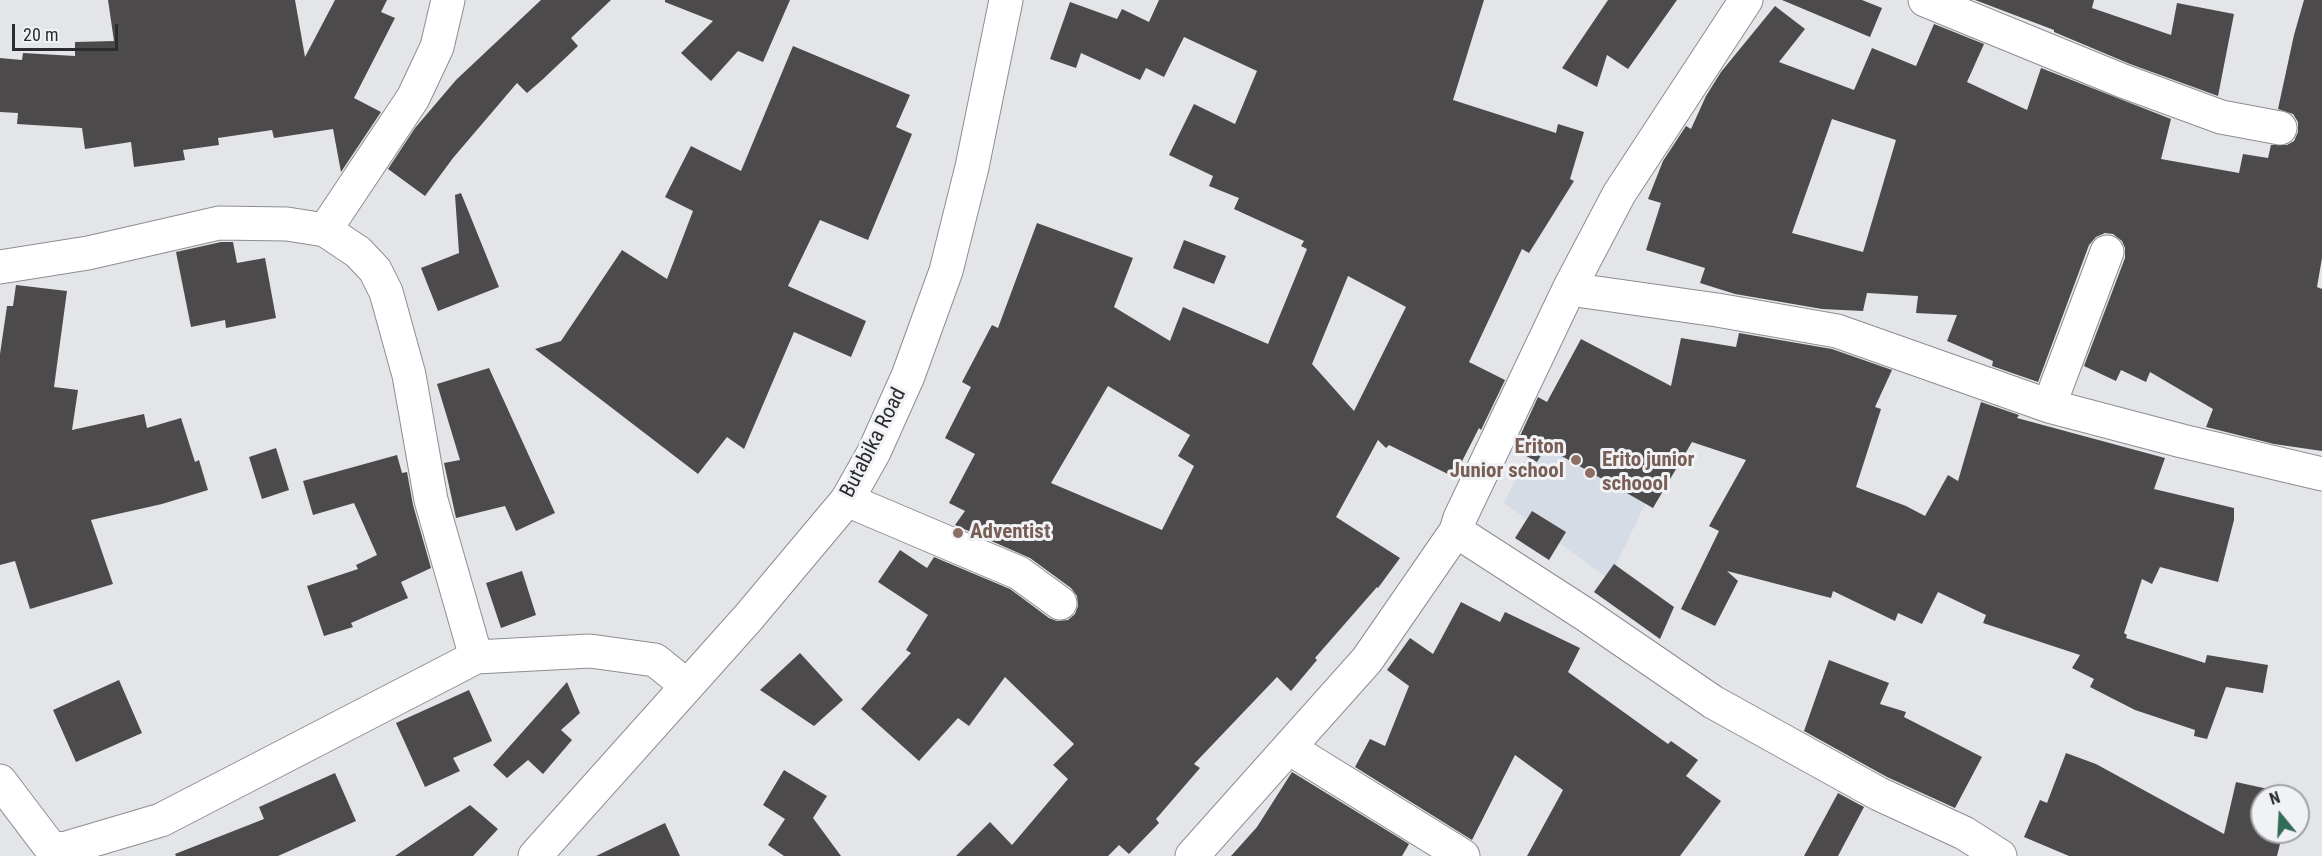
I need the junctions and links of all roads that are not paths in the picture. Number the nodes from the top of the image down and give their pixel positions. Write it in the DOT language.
graph roads {
  1 [pos="448,0"];
  2 [pos="1006,0"];
  3 [pos="1746,0"];
  4 [pos="1925,0"];
  5 [pos="2280,128"];
  6 [pos="325,230"];
  7 [pos="2107,252"];
  8 [pos="0,267"];
  9 [pos="1569,289"];
  10 [pos="2049,406"];
  11 [pos="2322,474"];
  12 [pos="847,500"];
  13 [pos="1456,531"];
  14 [pos="1060,603"];
  15 [pos="476,657"];
  16 [pos="686,685"];
  17 [pos="1289,748"];
  18 [pos="0,782"];
  19 [pos="45,846"];
  20 [pos="535,856"];
  21 [pos="1192,856"];
  22 [pos="1463,856"];
  23 [pos="2000,856"];
  1 -- 6 [label="street"];
  2 -- 12 [label="street, Butabika Road"];
  3 -- 9 [label="street"];
  4 -- 5 [label="street"];
  6 -- 8 [label="street"];
  6 -- 15 [label="street"];
  7 -- 10 [label="street"];
  9 -- 10 [label="street"];
  9 -- 13 [label="street"];
  10 -- 11 [label="street"];
  12 -- 14 [label="street"];
  12 -- 16 [label="street, Butabika Road"];
  13 -- 17 [label="street"];
  13 -- 23 [label="street"];
  15 -- 16 [label="street"];
  15 -- 19 [label="street"];
  16 -- 20 [label="street, Butabika Road"];
  17 -- 21 [label="street"];
  17 -- 22 [label="street"];
  18 -- 19 [label="street"];
}
